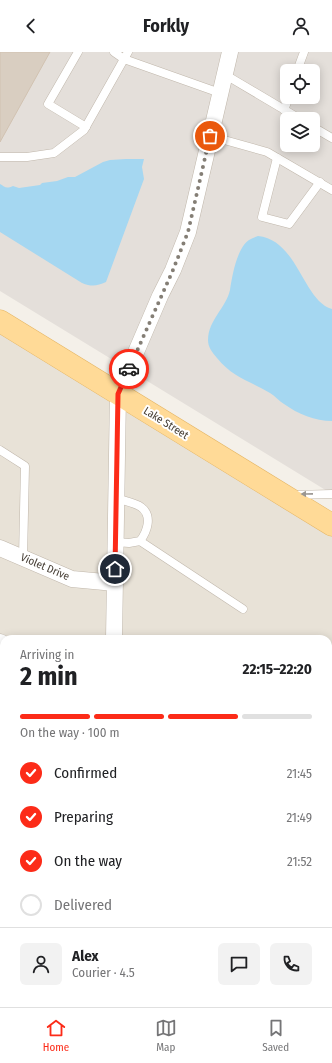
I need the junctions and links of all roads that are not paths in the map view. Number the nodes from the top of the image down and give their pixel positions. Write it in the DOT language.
graph roads {
  1 [pos="78,52"];
  2 [pos="114,52"];
  3 [pos="230,52"];
  4 [pos="304,52"];
  5 [pos="126,55"];
  6 [pos="300,64"];
  7 [pos="224,74"];
  8 [pos="220,93"];
  9 [pos="286,104"];
  10 [pos="284,110"];
  11 [pos="288,112"];
  12 [pos="86,127"];
  13 [pos="320,131"];
  14 [pos="210,136"];
  15 [pos="332,138"];
  16 [pos="0,157"];
  17 [pos="277,158"];
  18 [pos="320,182"];
  19 [pos="332,190"];
  20 [pos="0,320"];
  21 [pos="118,394"];
  22 [pos="0,450"];
  23 [pos="332,494"];
  24 [pos="283,495"];
  25 [pos="116,498"];
  26 [pos="332,525"];
  27 [pos="140,541"];
  28 [pos="116,542"];
  29 [pos="0,548"];
  30 [pos="23,558"];
  31 [pos="115,582"];
  32 [pos="243,610"];
  33 [pos="114,635"];
  1 -- 12 [label="lane"];
  2 -- 5 [label="lane"];
  3 -- 7 [label="street"];
  4 -- 6 [label="lane"];
  5 -- 8 [label="lane"];
  5 -- 12 [label="lane"];
  7 -- 8 [label="street"];
  7 -- 10 [label="lane"];
  8 -- 14 [label="street"];
  9 -- 10 [label="lane"];
  10 -- 11 [label="lane"];
  12 -- 16 [label="lane"];
  13 -- 15 [label="lane"];
  14 -- 17 [label="lane"];
  14 -- 21 [label="street"];
  17 -- 18 [label="lane"];
  17 -- 18 [label="lane"];
  18 -- 19 [label="lane"];
  20 -- 21 [label="main road, Lake Street"];
  21 -- 24 [label="main road, Lake Street"];
  21 -- 25 [label="street"];
  22 -- 30 [label="lane"];
  23 -- 24 [label="lane, one-way"];
  24 -- 26 [label="main road, Lake Street"];
  25 -- 27 [label="lane"];
  25 -- 28 [label="street"];
  27 -- 28 [label="lane"];
  27 -- 32 [label="lane"];
  28 -- 31 [label="street"];
  29 -- 30 [label="street, Violet Drive"];
  30 -- 31 [label="street, Violet Drive"];
  31 -- 33 [label="street"];
}
